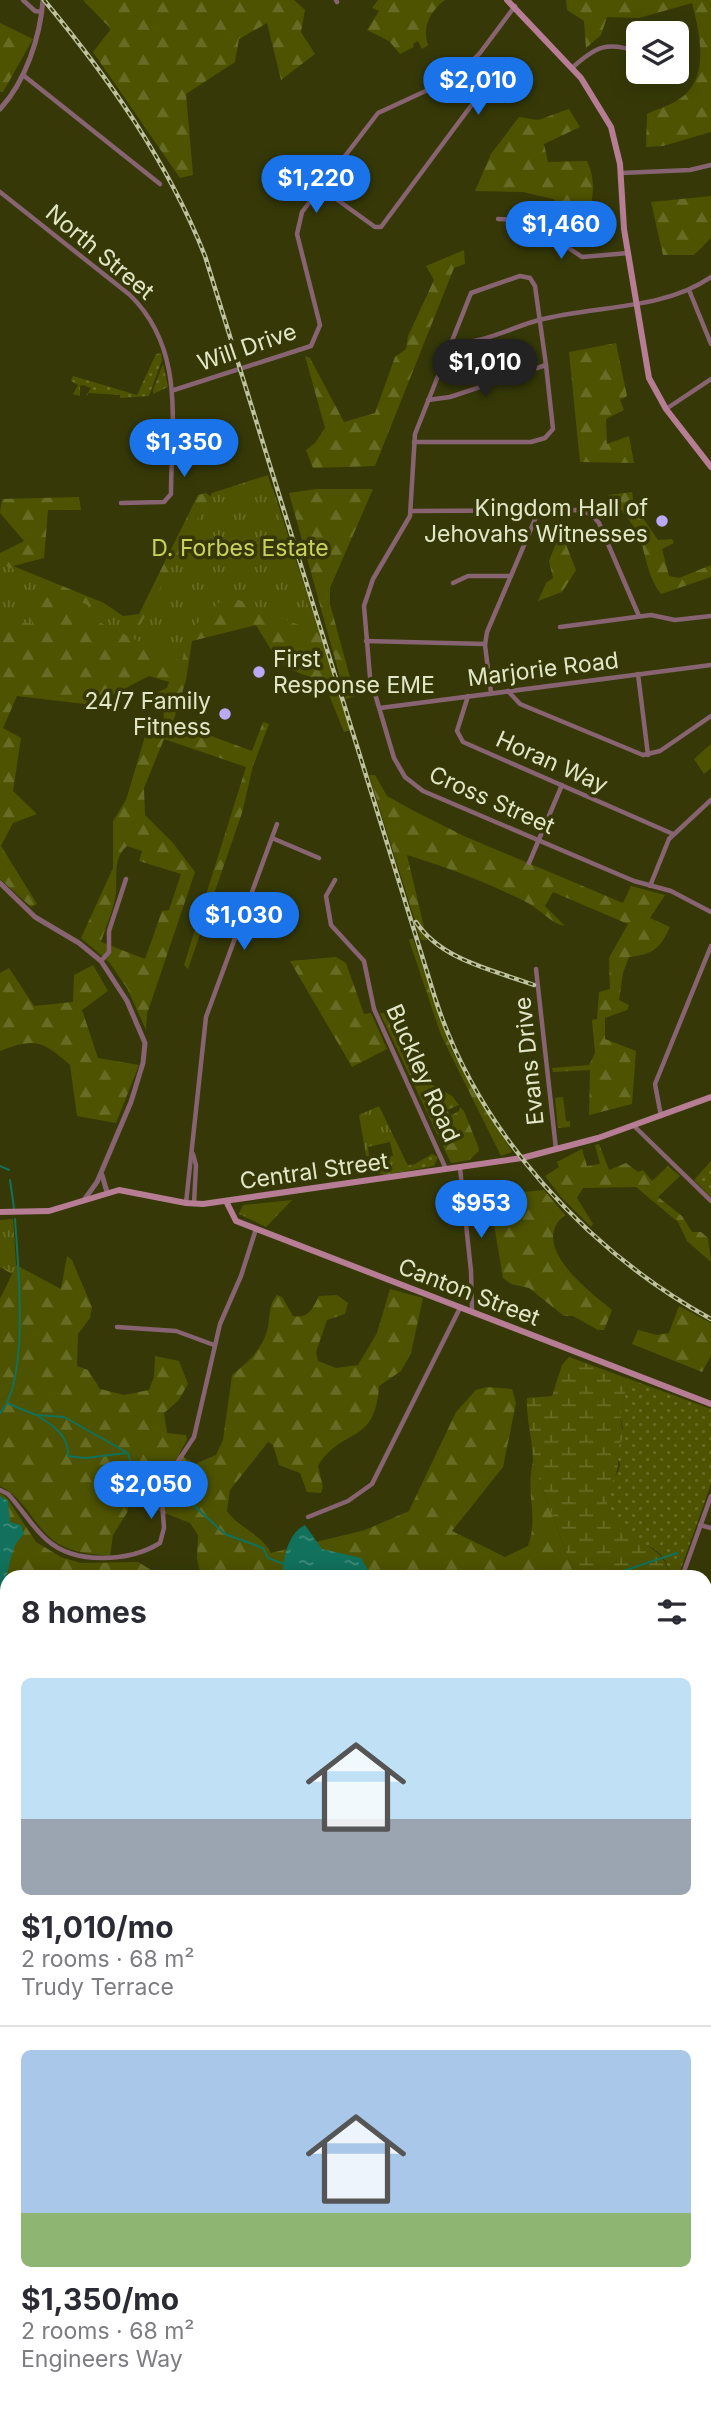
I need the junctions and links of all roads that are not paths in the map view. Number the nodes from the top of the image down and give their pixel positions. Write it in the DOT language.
graph roads {
  1 [pos="23,0"];
  2 [pos="43,0"];
  3 [pos="507,0"];
  4 [pos="516,6"];
  5 [pos="42,12"];
  6 [pos="626,49"];
  7 [pos="572,68"];
  8 [pos="461,72"];
  9 [pos="23,75"];
  10 [pos="0,109"];
  11 [pos="711,165"];
  12 [pos="621,173"];
  13 [pos="160,184"];
  14 [pos="321,188"];
  15 [pos="0,192"];
  16 [pos="498,219"];
  17 [pos="628,253"];
  18 [pos="711,277"];
  19 [pos="689,290"];
  20 [pos="636,303"];
  21 [pos="540,320"];
  22 [pos="451,342"];
  23 [pos="711,344"];
  24 [pos="546,365"];
  25 [pos="711,379"];
  26 [pos="174,390"];
  27 [pos="429,400"];
  28 [pos="666,409"];
  29 [pos="414,442"];
  30 [pos="711,467"];
  31 [pos="121,503"];
  32 [pos="539,510"];
  33 [pos="412,511"];
  34 [pos="510,576"];
  35 [pos="453,583"];
  36 [pos="639,616"];
  37 [pos="711,616"];
  38 [pos="560,627"];
  39 [pos="366,641"];
  40 [pos="485,644"];
  41 [pos="711,665"];
  42 [pos="638,674"];
  43 [pos="508,691"];
  44 [pos="491,693"];
  45 [pos="468,696"];
  46 [pos="380,708"];
  47 [pos="711,716"];
  48 [pos="648,755"];
  49 [pos="562,785"];
  50 [pos="711,800"];
  51 [pos="277,824"];
  52 [pos="673,834"];
  53 [pos="272,838"];
  54 [pos="538,841"];
  55 [pos="318,858"];
  56 [pos="529,863"];
  57 [pos="126,879"];
  58 [pos="335,880"];
  59 [pos="0,883"];
  60 [pos="650,886"];
  61 [pos="711,912"];
  62 [pos="711,946"];
  63 [pos="101,961"];
  64 [pos="537,969"];
  65 [pos="711,1097"];
  66 [pos="662,1116"];
  67 [pos="634,1126"];
  68 [pos="556,1149"];
  69 [pos="103,1168"];
  70 [pos="460,1168"];
  71 [pos="447,1170"];
  72 [pos="97,1182"];
  73 [pos="104,1193"];
  74 [pos="226,1201"];
  75 [pos="711,1201"];
  76 [pos="81,1202"];
  77 [pos="190,1204"];
  78 [pos="0,1213"];
  79 [pos="256,1228"];
  80 [pos="460,1308"];
  81 [pos="472,1312"];
  82 [pos="117,1327"];
  83 [pos="214,1345"];
  84 [pos="711,1404"];
  85 [pos="0,1490"];
  86 [pos="711,1496"];
  87 [pos="308,1517"];
  88 [pos="700,1525"];
  89 [pos="711,1528"];
  90 [pos="684,1570"];
  1 -- 5 [label="street"];
  2 -- 5 [label="street"];
  3 -- 4 [label="main road"];
  4 -- 7 [label="main road"];
  4 -- 8 [label="street, Will Drive"];
  5 -- 9 [label="street"];
  6 -- 7 [label="street"];
  7 -- 12 [label="main road"];
  8 -- 14 [label="street, Will Drive"];
  8 -- 14 [label="street"];
  9 -- 10 [label="street"];
  9 -- 13 [label="street"];
  11 -- 12 [label="street"];
  12 -- 17 [label="main road"];
  14 -- 26 [label="street, Will Drive"];
  15 -- 26 [label="street, North Street"];
  16 -- 17 [label="street"];
  17 -- 20 [label="main road"];
  18 -- 19 [label="street"];
  19 -- 20 [label="street"];
  19 -- 23 [label="street"];
  20 -- 21 [label="street"];
  20 -- 28 [label="main road"];
  21 -- 22 [label="street"];
  21 -- 22 [label="street, Cross Street"];
  21 -- 24 [label="street"];
  22 -- 27 [label="street, Cross Street"];
  24 -- 27 [label="street"];
  24 -- 29 [label="street"];
  25 -- 28 [label="street"];
  26 -- 31 [label="street, North Street"];
  27 -- 29 [label="street, Cross Street"];
  28 -- 30 [label="main road"];
  29 -- 33 [label="street, Cross Street"];
  32 -- 33 [label="street"];
  32 -- 34 [label="street"];
  32 -- 36 [label="street"];
  33 -- 39 [label="street, Cross Street"];
  34 -- 35 [label="street"];
  34 -- 40 [label="street"];
  36 -- 37 [label="street"];
  36 -- 38 [label="street"];
  39 -- 40 [label="street"];
  39 -- 46 [label="street, Cross Street"];
  40 -- 44 [label="street"];
  41 -- 42 [label="street, Marjorie Road"];
  42 -- 43 [label="street, Marjorie Road"];
  42 -- 48 [label="street"];
  43 -- 44 [label="street, Marjorie Road"];
  43 -- 48 [label="street"];
  44 -- 45 [label="street, Marjorie Road"];
  45 -- 46 [label="street, Marjorie Road"];
  45 -- 49 [label="street, Horan Way"];
  46 -- 54 [label="street, Cross Street"];
  47 -- 48 [label="street"];
  49 -- 52 [label="street, Horan Way"];
  49 -- 54 [label="street"];
  50 -- 52 [label="street"];
  51 -- 53 [label="street"];
  52 -- 60 [label="street"];
  53 -- 55 [label="street"];
  53 -- 77 [label="street"];
  54 -- 56 [label="street"];
  54 -- 60 [label="street, Cross Street"];
  57 -- 63 [label="street"];
  58 -- 71 [label="street, Buckley Road"];
  59 -- 63 [label="street"];
  60 -- 61 [label="street, Cross Street"];
  62 -- 66 [label="street"];
  63 -- 69 [label="street"];
  64 -- 68 [label="street, Evans Drive"];
  65 -- 66 [label="main road, Central Street"];
  66 -- 67 [label="main road, Central Street"];
  67 -- 68 [label="main road, Central Street"];
  67 -- 75 [label="street"];
  68 -- 70 [label="main road, Central Street"];
  69 -- 72 [label="street"];
  69 -- 73 [label="street"];
  70 -- 71 [label="main road, Central Street"];
  70 -- 81 [label="street"];
  71 -- 74 [label="main road, Central Street"];
  72 -- 73 [label="street"];
  72 -- 76 [label="street"];
  73 -- 76 [label="main road, Central Street"];
  73 -- 77 [label="main road, Central Street"];
  74 -- 77 [label="main road, Central Street"];
  74 -- 79 [label="main road, Canton Street"];
  76 -- 78 [label="main road, Central Street"];
  79 -- 80 [label="main road, Canton Street"];
  79 -- 83 [label="street"];
  80 -- 81 [label="main road, Canton Street"];
  80 -- 87 [label="street"];
  81 -- 84 [label="main road, Canton Street"];
  82 -- 83 [label="street"];
  83 -- 85 [label="street"];
  86 -- 88 [label="street"];
  88 -- 89 [label="street"];
  88 -- 90 [label="street"];
}
